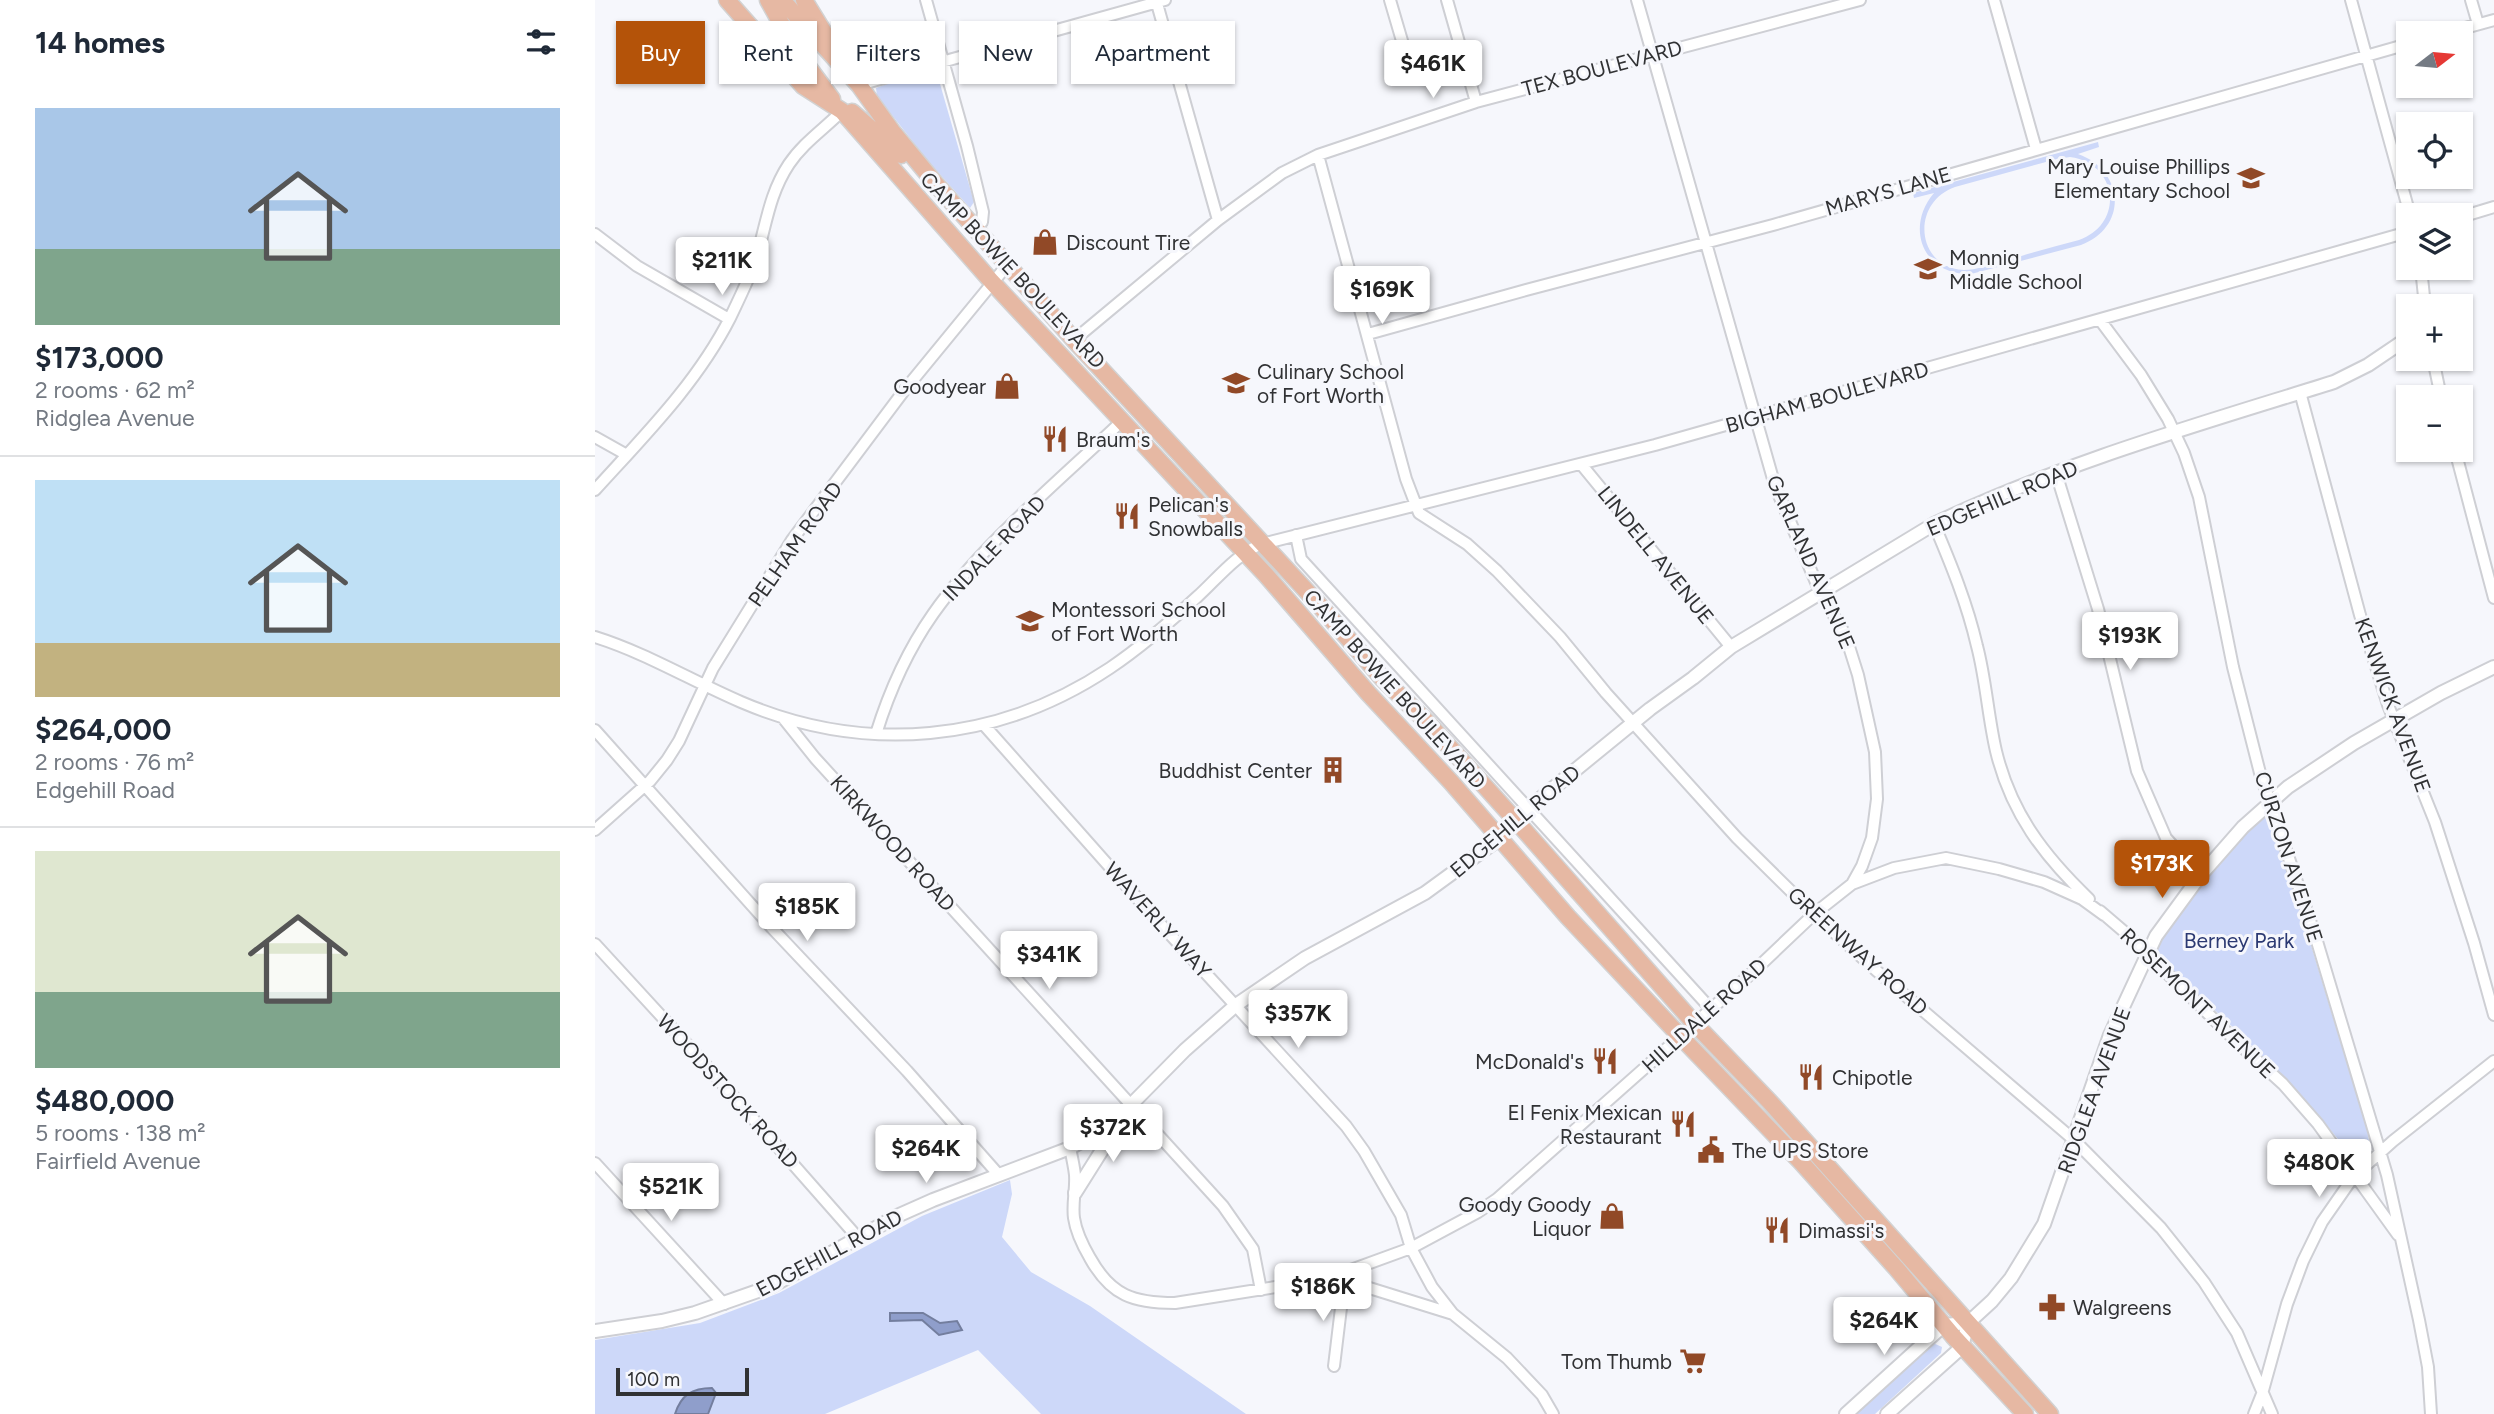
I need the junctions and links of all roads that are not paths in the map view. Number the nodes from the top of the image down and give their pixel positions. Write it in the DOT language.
graph roads {
  1 [pos="727,0"];
  2 [pos="768,0"];
  3 [pos="782,0"];
  4 [pos="804,0"];
  5 [pos="926,0"];
  6 [pos="1390,0"];
  7 [pos="1447,0"];
  8 [pos="1637,0"];
  9 [pos="1860,0"];
  10 [pos="1994,0"];
  11 [pos="2351,0"];
  12 [pos="2471,0"];
  13 [pos="1159,1"];
  14 [pos="2494,20"];
  15 [pos="932,21"];
  16 [pos="2478,24"];
  17 [pos="2473,25"];
  18 [pos="2396,48"];
  19 [pos="1405,51"];
  20 [pos="1652,55"];
  21 [pos="2367,56"];
  22 [pos="945,61"];
  23 [pos="945,70"];
  24 [pos="863,84"];
  25 [pos="859,85"];
  26 [pos="1476,102"];
  27 [pos="842,111"];
  28 [pos="2036,149"];
  29 [pos="1318,155"];
  30 [pos="900,178"];
  31 [pos="935,183"];
  32 [pos="2407,203"];
  33 [pos="2494,208"];
  34 [pos="2473,214"];
  35 [pos="1218,220"];
  36 [pos="975,226"];
  37 [pos="595,234"];
  38 [pos="2396,235"];
  39 [pos="1705,243"];
  40 [pos="1009,264"];
  41 [pos="987,275"];
  42 [pos="729,319"];
  43 [pos="2100,320"];
  44 [pos="1368,334"];
  45 [pos="1075,340"];
  46 [pos="2396,346"];
  47 [pos="1060,353"];
  48 [pos="2300,393"];
  49 [pos="1136,407"];
  50 [pos="1756,417"];
  51 [pos="1123,420"];
  52 [pos="2175,432"];
  53 [pos="595,437"];
  54 [pos="627,455"];
  55 [pos="2458,462"];
  56 [pos="1581,464"];
  57 [pos="2056,473"];
  58 [pos="595,490"];
  59 [pos="1416,506"];
  60 [pos="1934,524"];
  61 [pos="1296,535"];
  62 [pos="1262,544"];
  63 [pos="1245,553"];
  64 [pos="1821,594"];
  65 [pos="2494,598"];
  66 [pos="595,637"];
  67 [pos="1731,647"];
  68 [pos="2494,667"];
  69 [pos="1383,679"];
  70 [pos="705,686"];
  71 [pos="1368,693"];
  72 [pos="783,718"];
  73 [pos="2394,720"];
  74 [pos="1633,723"];
  75 [pos="984,725"];
  76 [pos="595,730"];
  77 [pos="876,734"];
  78 [pos="646,785"];
  79 [pos="2270,802"];
  80 [pos="1530,807"];
  81 [pos="1517,822"];
  82 [pos="595,830"];
  83 [pos="1499,839"];
  84 [pos="2200,876"];
  85 [pos="1852,884"];
  86 [pos="1814,914"];
  87 [pos="2104,915"];
  88 [pos="595,944"];
  89 [pos="2148,953"];
  90 [pos="1236,1005"];
  91 [pos="1711,1009"];
  92 [pos="2494,1015"];
  93 [pos="1694,1023"];
  94 [pos="1680,1037"];
  95 [pos="2494,1061"];
  96 [pos="1131,1104"];
  97 [pos="1118,1118"];
  98 [pos="2074,1140"];
  99 [pos="1070,1148"];
  100 [pos="2380,1153"];
  101 [pos="1801,1162"];
  102 [pos="595,1163"];
  103 [pos="998,1174"];
  104 [pos="2354,1176"];
  105 [pos="1848,1189"];
  106 [pos="1075,1193"];
  107 [pos="859,1239"];
  108 [pos="2402,1240"];
  109 [pos="1411,1248"];
  110 [pos="1327,1279"];
  111 [pos="1344,1283"];
  112 [pos="1261,1290"];
  113 [pos="724,1304"];
  114 [pos="1453,1314"];
  115 [pos="1968,1323"];
  116 [pos="1944,1325"];
  117 [pos="595,1331"];
  118 [pos="1962,1347"];
  119 [pos="1334,1366"];
  120 [pos="2262,1394"];
  121 [pos="1553,1414"];
  122 [pos="1846,1414"];
  123 [pos="1888,1414"];
  124 [pos="2025,1414"];
  125 [pos="2050,1414"];
  126 [pos="2254,1414"];
  127 [pos="2272,1414"];
  128 [pos="2431,1414"];
  1 -- 27 [label="main road, CAMP BOWIE BOULEVARD"];
  2 -- 27 [label="main road"];
  3 -- 25 [label="main road, CAMP BOWIE BOULEVARD"];
  4 -- 25 [label="main road"];
  5 -- 15 [label="street"];
  6 -- 19 [label="street"];
  7 -- 26 [label="street"];
  8 -- 20 [label="street, GARLAND AVENUE"];
  9 -- 20 [label="street, TEX BOULEVARD"];
  10 -- 28 [label="street"];
  11 -- 21 [label="street"];
  12 -- 16 [label="street"];
  13 -- 22 [label="street"];
  13 -- 35 [label="street"];
  14 -- 16 [label="street"];
  16 -- 17 [label="street"];
  18 -- 21 [label="street, MARYS LANE"];
  20 -- 26 [label="street, TEX BOULEVARD"];
  20 -- 39 [label="street, GARLAND AVENUE"];
  21 -- 28 [label="street, MARYS LANE"];
  21 -- 32 [label="street"];
  23 -- 36 [label="street"];
  24 -- 25 [label="street"];
  25 -- 31 [label="main road, CAMP BOWIE BOULEVARD"];
  26 -- 29 [label="street, TEX BOULEVARD"];
  27 -- 30 [label="main road, CAMP BOWIE BOULEVARD"];
  27 -- 31 [label="main road"];
  27 -- 42 [label="street"];
  28 -- 39 [label="street, MARYS LANE"];
  29 -- 35 [label="street, TEX BOULEVARD"];
  29 -- 44 [label="street"];
  30 -- 36 [label="main road"];
  30 -- 41 [label="main road, CAMP BOWIE BOULEVARD"];
  31 -- 36 [label="main road, CAMP BOWIE BOULEVARD"];
  33 -- 34 [label="street"];
  35 -- 45 [label="street, TEX BOULEVARD"];
  36 -- 40 [label="main road, CAMP BOWIE BOULEVARD"];
  36 -- 41 [label="main road"];
  37 -- 42 [label="street"];
  38 -- 43 [label="street, BIGHAM BOULEVARD"];
  39 -- 44 [label="street, MARYS LANE"];
  39 -- 50 [label="street, GARLAND AVENUE"];
  40 -- 41 [label="street, PELHAM ROAD"];
  40 -- 45 [label="main road, CAMP BOWIE BOULEVARD"];
  41 -- 47 [label="main road, CAMP BOWIE BOULEVARD"];
  41 -- 70 [label="street, PELHAM ROAD"];
  42 -- 54 [label="street"];
  43 -- 50 [label="street, BIGHAM BOULEVARD"];
  43 -- 52 [label="street, CURZON AVENUE"];
  44 -- 59 [label="street"];
  45 -- 47 [label="main road"];
  45 -- 49 [label="main road, CAMP BOWIE BOULEVARD"];
  46 -- 48 [label="street, EDGEHILL ROAD"];
  47 -- 51 [label="main road, CAMP BOWIE BOULEVARD"];
  48 -- 52 [label="street, EDGEHILL ROAD"];
  48 -- 73 [label="street, KENWICK AVENUE"];
  49 -- 51 [label="main road"];
  49 -- 62 [label="main road, CAMP BOWIE BOULEVARD"];
  50 -- 56 [label="street, BIGHAM BOULEVARD"];
  50 -- 64 [label="street, GARLAND AVENUE"];
  51 -- 63 [label="main road, CAMP BOWIE BOULEVARD"];
  51 -- 77 [label="street, INDALE ROAD"];
  52 -- 57 [label="street, EDGEHILL ROAD"];
  52 -- 79 [label="street, CURZON AVENUE"];
  53 -- 54 [label="street"];
  54 -- 58 [label="street"];
  55 -- 65 [label="street"];
  56 -- 59 [label="street, BIGHAM BOULEVARD"];
  56 -- 67 [label="street, LINDELL AVENUE"];
  57 -- 60 [label="street, EDGEHILL ROAD"];
  57 -- 84 [label="street"];
  59 -- 61 [label="street, BIGHAM BOULEVARD"];
  59 -- 74 [label="street, GREENWAY ROAD"];
  60 -- 64 [label="street, EDGEHILL ROAD"];
  60 -- 87 [label="street, ROSEMONT AVENUE"];
  61 -- 62 [label="street, BIGHAM BOULEVARD"];
  61 -- 80 [label="street"];
  62 -- 63 [label="street, BIGHAM BOULEVARD"];
  62 -- 69 [label="main road, CAMP BOWIE BOULEVARD"];
  63 -- 71 [label="main road, CAMP BOWIE BOULEVARD"];
  63 -- 75 [label="street, BIGHAM BOULEVARD"];
  64 -- 67 [label="street, EDGEHILL ROAD"];
  64 -- 85 [label="street, GARLAND AVENUE"];
  66 -- 70 [label="street, BIGHAM BOULEVARD"];
  67 -- 74 [label="street, EDGEHILL ROAD"];
  68 -- 73 [label="street, RIDGLEA AVENUE"];
  69 -- 71 [label="main road"];
  69 -- 81 [label="main road, CAMP BOWIE BOULEVARD"];
  70 -- 72 [label="street, BIGHAM BOULEVARD"];
  70 -- 78 [label="street, PELHAM ROAD"];
  71 -- 83 [label="main road, CAMP BOWIE BOULEVARD"];
  72 -- 77 [label="street, BIGHAM BOULEVARD"];
  72 -- 96 [label="street, KIRKWOOD ROAD"];
  73 -- 79 [label="street, RIDGLEA AVENUE"];
  73 -- 92 [label="street, KENWICK AVENUE"];
  74 -- 80 [label="street, EDGEHILL ROAD"];
  74 -- 86 [label="street, GREENWAY ROAD"];
  75 -- 77 [label="street, BIGHAM BOULEVARD"];
  75 -- 90 [label="street, WAVERLY WAY"];
  76 -- 78 [label="street"];
  78 -- 82 [label="street, PELHAM ROAD"];
  78 -- 103 [label="street"];
  79 -- 84 [label="street, RIDGLEA AVENUE"];
  79 -- 100 [label="street, CURZON AVENUE"];
  80 -- 81 [label="street, EDGEHILL ROAD"];
  80 -- 91 [label="street"];
  81 -- 83 [label="street, EDGEHILL ROAD"];
  81 -- 93 [label="main road, CAMP BOWIE BOULEVARD"];
  83 -- 90 [label="street, EDGEHILL ROAD"];
  83 -- 94 [label="main road, CAMP BOWIE BOULEVARD"];
  84 -- 89 [label="street, RIDGLEA AVENUE"];
  85 -- 86 [label="street, HILLDALE ROAD"];
  85 -- 87 [label="street, HILLDALE ROAD"];
  86 -- 91 [label="street, HILLDALE ROAD"];
  86 -- 98 [label="street, GREENWAY ROAD"];
  87 -- 89 [label="street, ROSEMONT AVENUE"];
  88 -- 107 [label="street, WOODSTOCK ROAD"];
  89 -- 98 [label="street, RIDGLEA AVENUE"];
  89 -- 104 [label="street, ROSEMONT AVENUE"];
  90 -- 96 [label="street, EDGEHILL ROAD"];
  90 -- 109 [label="street, WAVERLY WAY"];
  91 -- 93 [label="street, HILLDALE ROAD"];
  93 -- 94 [label="street, HILLDALE ROAD"];
  93 -- 105 [label="main road, CAMP BOWIE BOULEVARD"];
  94 -- 101 [label="main road, CAMP BOWIE BOULEVARD"];
  94 -- 109 [label="street, HILLDALE ROAD"];
  95 -- 100 [label="street"];
  96 -- 97 [label="street, EDGEHILL ROAD"];
  96 -- 112 [label="street, KIRKWOOD ROAD"];
  97 -- 99 [label="street, EDGEHILL ROAD"];
  97 -- 106 [label="street"];
  98 -- 115 [label="street, RIDGLEA AVENUE"];
  98 -- 120 [label="street, GREENWAY ROAD"];
  99 -- 103 [label="street, EDGEHILL ROAD"];
  99 -- 106 [label="street, HILLDALE ROAD"];
  100 -- 104 [label="street"];
  100 -- 108 [label="street, CURZON AVENUE"];
  101 -- 105 [label="main road"];
  101 -- 116 [label="main road, CAMP BOWIE BOULEVARD"];
  102 -- 113 [label="street"];
  103 -- 107 [label="street, EDGEHILL ROAD"];
  104 -- 108 [label="street, ROSEMONT AVENUE"];
  104 -- 120 [label="street"];
  105 -- 115 [label="main road, CAMP BOWIE BOULEVARD"];
  106 -- 112 [label="street, HILLDALE ROAD"];
  107 -- 113 [label="street, EDGEHILL ROAD"];
  108 -- 128 [label="street, CURZON AVENUE"];
  109 -- 110 [label="street, HILLDALE ROAD"];
  109 -- 114 [label="street, WAVERLY WAY"];
  110 -- 111 [label="street, HILLDALE ROAD"];
  110 -- 112 [label="street, HILLDALE ROAD"];
  111 -- 114 [label="street, HILLDALE ROAD"];
  111 -- 119 [label="street"];
  113 -- 117 [label="street, EDGEHILL ROAD"];
  114 -- 121 [label="street, WAVERLY WAY"];
  115 -- 116 [label="street"];
  115 -- 118 [label="street"];
  115 -- 125 [label="main road, CAMP BOWIE BOULEVARD"];
  116 -- 118 [label="main road, CAMP BOWIE BOULEVARD"];
  116 -- 122 [label="street"];
  118 -- 123 [label="street"];
  118 -- 124 [label="main road, CAMP BOWIE BOULEVARD"];
  120 -- 126 [label="street"];
  120 -- 127 [label="street, GREENWAY ROAD"];
}
